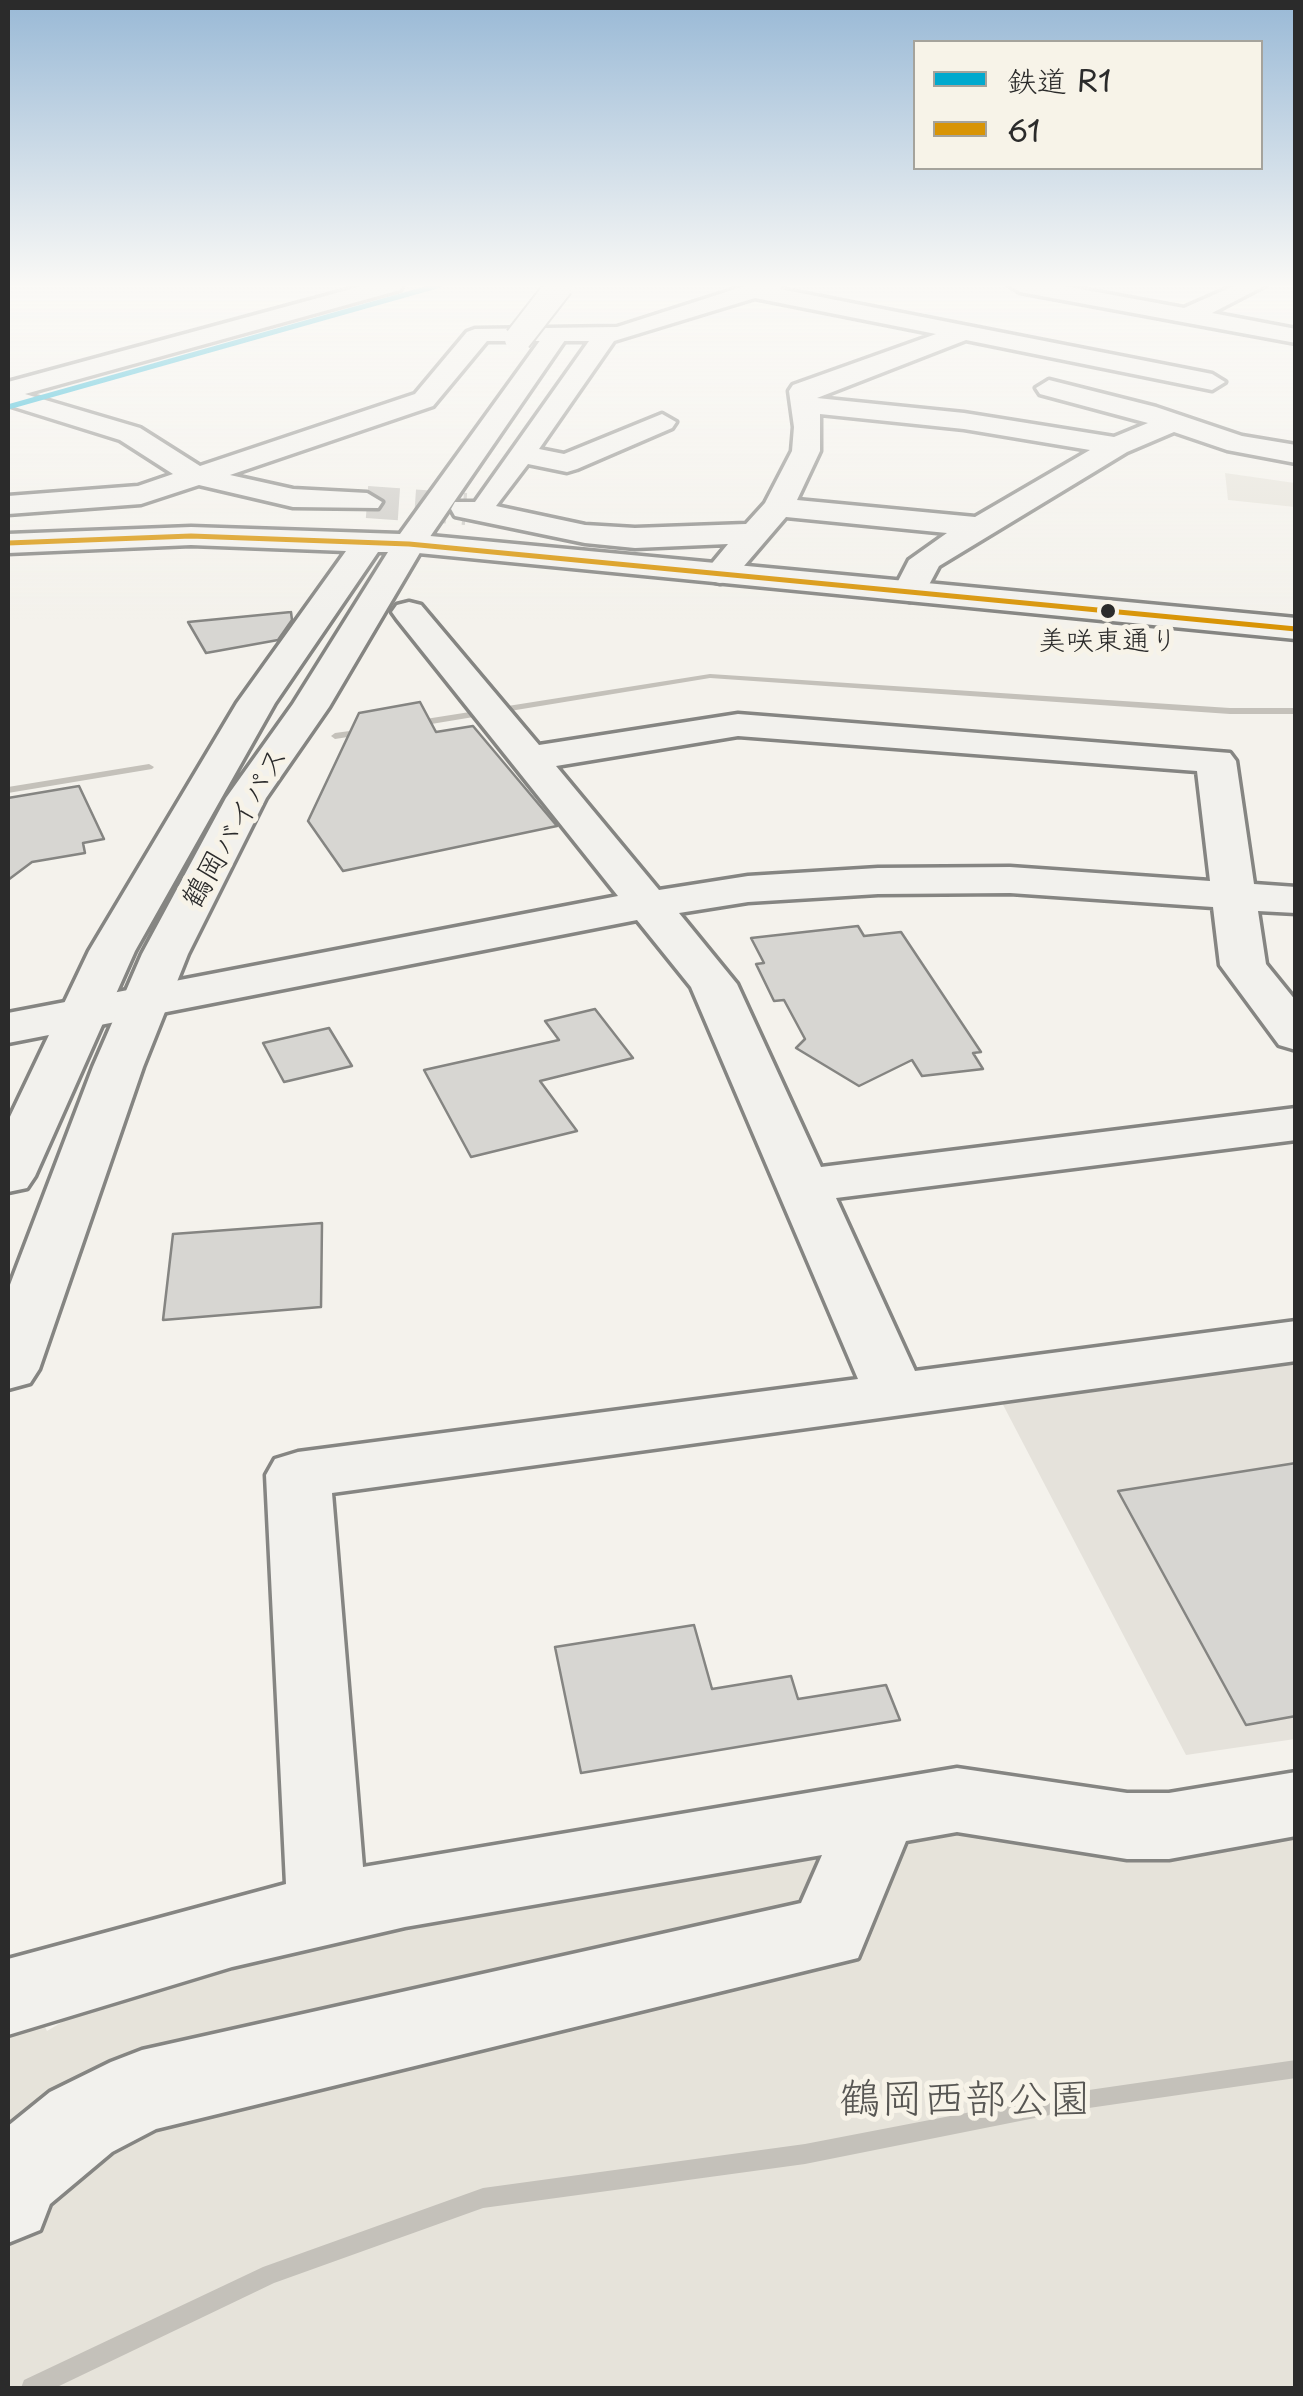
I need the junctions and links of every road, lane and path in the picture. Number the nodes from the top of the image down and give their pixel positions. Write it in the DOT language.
graph roads {
  1 [pos="17,397"];
  2 [pos="427,397"];
  3 [pos="513,397"];
  4 [pos="562,397"];
  5 [pos="801,397"];
  6 [pos="1064,397"];
  7 [pos="1202,397"];
  8 [pos="558,402"];
  9 [pos="807,405"];
  10 [pos="1174,425"];
  11 [pos="1117,446"];
  12 [pos="520,454"];
  13 [pos="1296,454"];
  14 [pos="196,476"];
  15 [pos="141,495"];
  16 [pos="223,502"];
  17 [pos="8,505"];
  18 [pos="466,509"];
  19 [pos="378,516"];
  20 [pos="768,520"];
  21 [pos="980,527"];
  22 [pos="670,536"];
  23 [pos="8,543"];
  24 [pos="409,544"];
  25 [pos="720,572"];
  26 [pos="910,591"];
  27 [pos="408,612"];
  28 [pos="1296,629"];
  29 [pos="527,759"];
  30 [pos="1234,895"];
  31 [pos="1296,900"];
  32 [pos="646,903"];
  33 [pos="146,1000"];
  34 [pos="82,1012"];
  35 [pos="8,1028"];
  36 [pos="1296,1036"];
  37 [pos="1296,1124"];
  38 [pos="8,1174"];
  39 [pos="804,1186"];
  40 [pos="1296,1342"];
  41 [pos="8,1369"];
  42 [pos="895,1394"];
  43 [pos="1296,1804"];
  44 [pos="878,1814"];
  45 [pos="327,1910"];
  46 [pos="8,1996"];
  47 [pos="8,2198"];
  1 -- 14 [label="main road"];
  2 -- 14 [label="main road"];
  3 -- 24 [label="main road, 鶴岡バイパス"];
  4 -- 8 [label="main road"];
  5 -- 9 [label="main road"];
  6 -- 10 [label="main road"];
  7 -- 10 [label="main road"];
  8 -- 12 [label="main road"];
  8 -- 12 [label="main road"];
  9 -- 11 [label="main road"];
  9 -- 20 [label="main road"];
  10 -- 11 [label="main road"];
  10 -- 13 [label="main road"];
  11 -- 21 [label="main road"];
  12 -- 22 [label="main road"];
  14 -- 15 [label="main road"];
  14 -- 19 [label="main road"];
  15 -- 16 [label="main road"];
  15 -- 17 [label="main road"];
  18 -- 22 [label="main road"];
  19 -- 23 [label="main road"];
  19 -- 24 [label="main road"];
  19 -- 34 [label="main road, 鶴岡バイパス"];
  20 -- 21 [label="main road"];
  20 -- 22 [label="main road"];
  20 -- 25 [label="main road"];
  21 -- 26 [label="main road"];
  24 -- 25 [label="main road"];
  24 -- 33 [label="main road, 鶴岡バイパス"];
  25 -- 26 [label="main road"];
  26 -- 28 [label="main road"];
  27 -- 29 [label="main road"];
  29 -- 30 [label="main road"];
  29 -- 32 [label="main road"];
  30 -- 31 [label="main road"];
  30 -- 32 [label="main road"];
  30 -- 36 [label="main road"];
  32 -- 33 [label="main road"];
  32 -- 39 [label="main road"];
  33 -- 34 [label="main road"];
  33 -- 41 [label="main road, 鶴岡バイパス"];
  34 -- 35 [label="main road"];
  34 -- 38 [label="main road, 鶴岡バイパス"];
  37 -- 39 [label="main road"];
  39 -- 42 [label="main road"];
  40 -- 42 [label="main road"];
  42 -- 45 [label="main road"];
  43 -- 44 [label="main road"];
  44 -- 45 [label="main road"];
  44 -- 47 [label="main road"];
  45 -- 46 [label="main road"];
}
